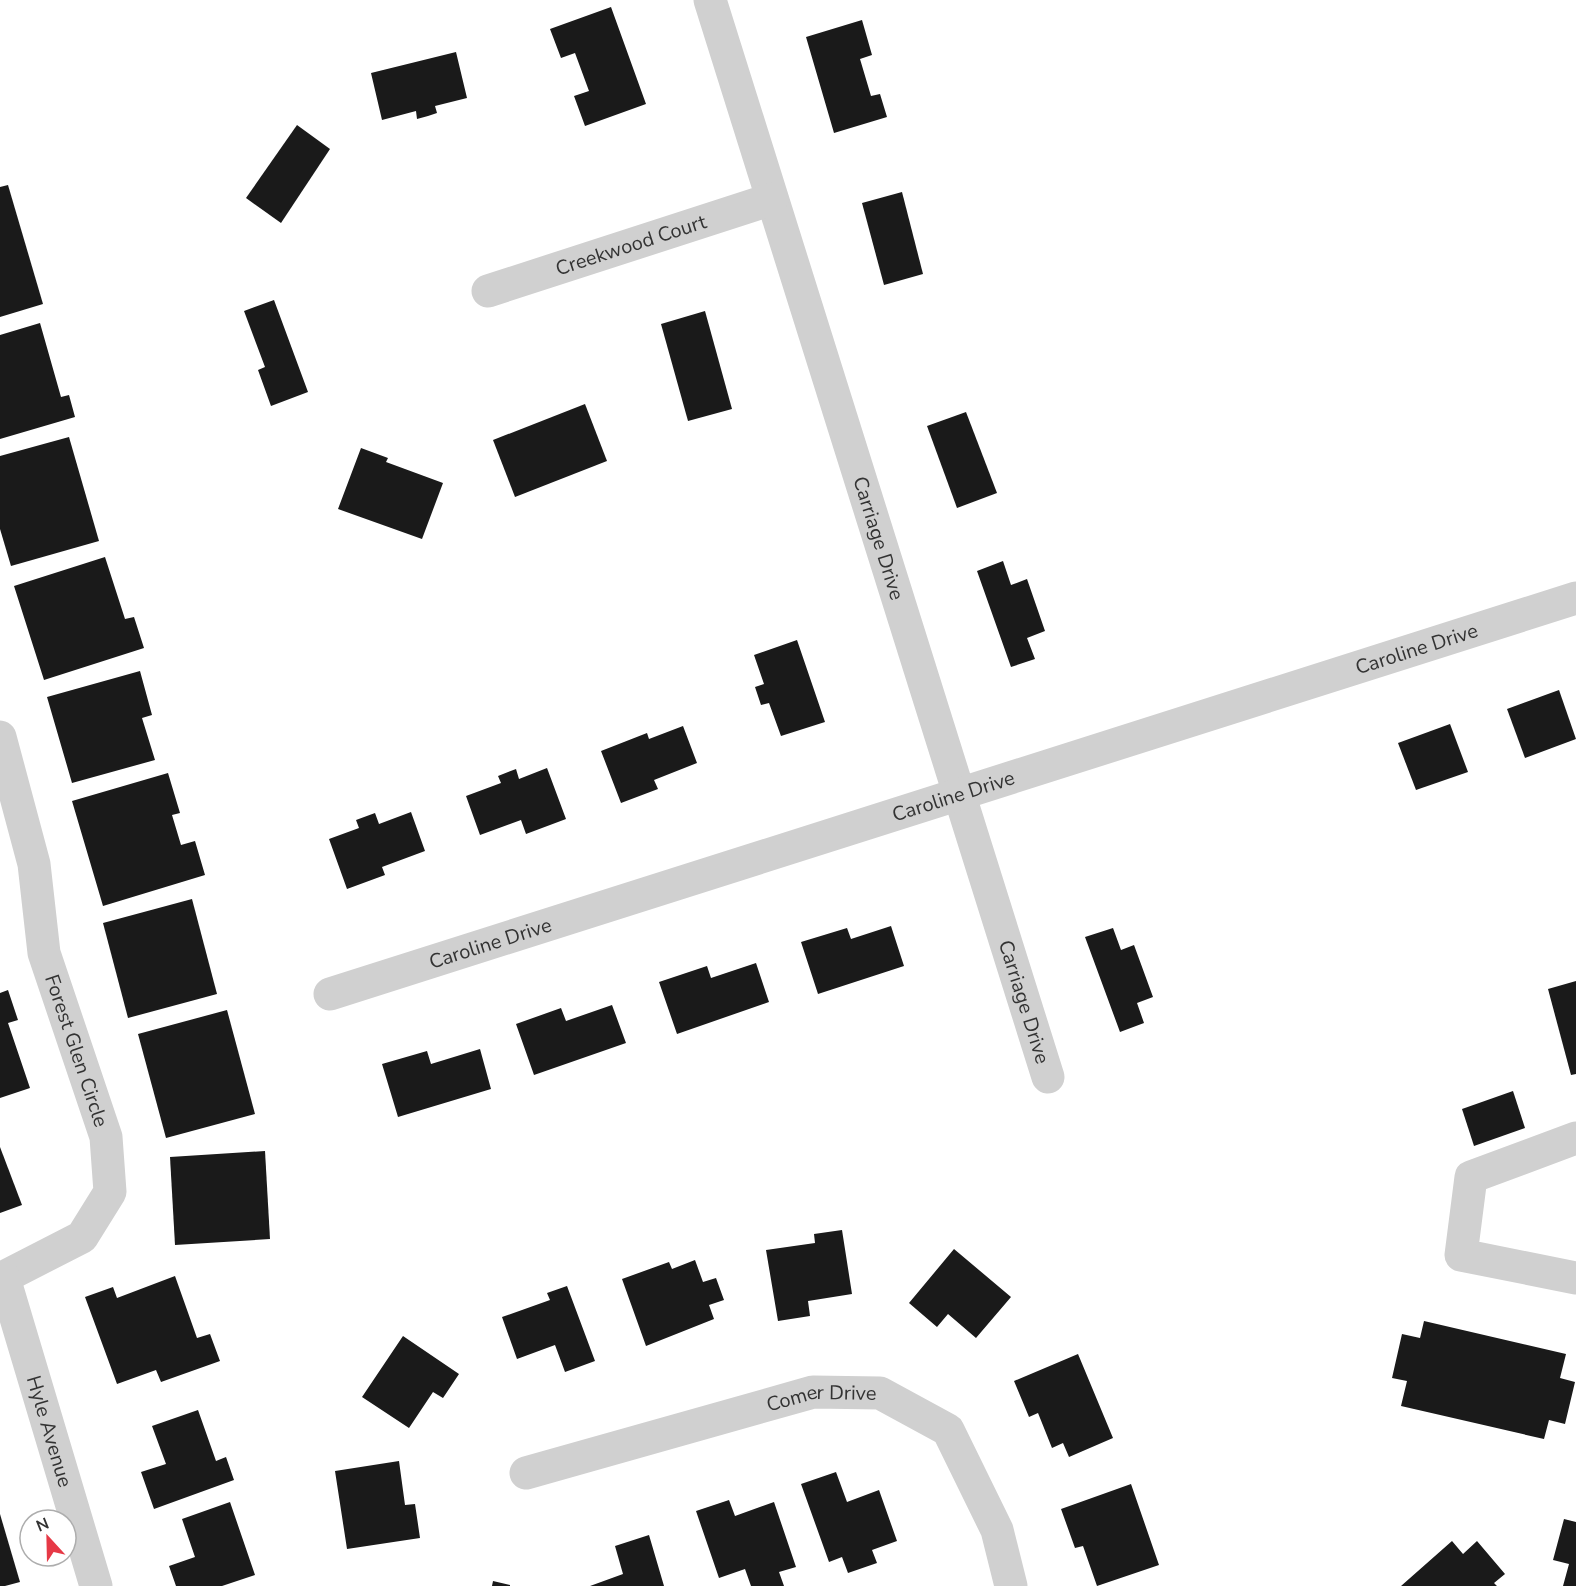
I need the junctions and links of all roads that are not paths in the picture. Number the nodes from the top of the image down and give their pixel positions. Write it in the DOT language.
graph roads {
  1 [pos="710,0"];
  2 [pos="772,199"];
  3 [pos="488,291"];
  4 [pos="1576,598"];
  5 [pos="0,737"];
  6 [pos="4,771"];
  7 [pos="959,795"];
  8 [pos="330,994"];
  9 [pos="1048,1077"];
  10 [pos="1576,1138"];
  11 [pos="2,1278"];
  12 [pos="1576,1278"];
  13 [pos="526,1473"];
  14 [pos="96,1586"];
  15 [pos="1011,1586"];
  1 -- 2 [label="street, Carriage Drive"];
  2 -- 3 [label="street, Creekwood Court"];
  2 -- 7 [label="street, Carriage Drive"];
  4 -- 7 [label="street, Caroline Drive"];
  5 -- 6 [label="street, Forest Glen Circle"];
  6 -- 11 [label="street, Forest Glen Circle"];
  7 -- 8 [label="street, Caroline Drive"];
  7 -- 9 [label="street, Carriage Drive"];
  10 -- 12 [label="street"];
  11 -- 14 [label="street, Hyle Avenue"];
  13 -- 15 [label="street, Comer Drive"];
}
